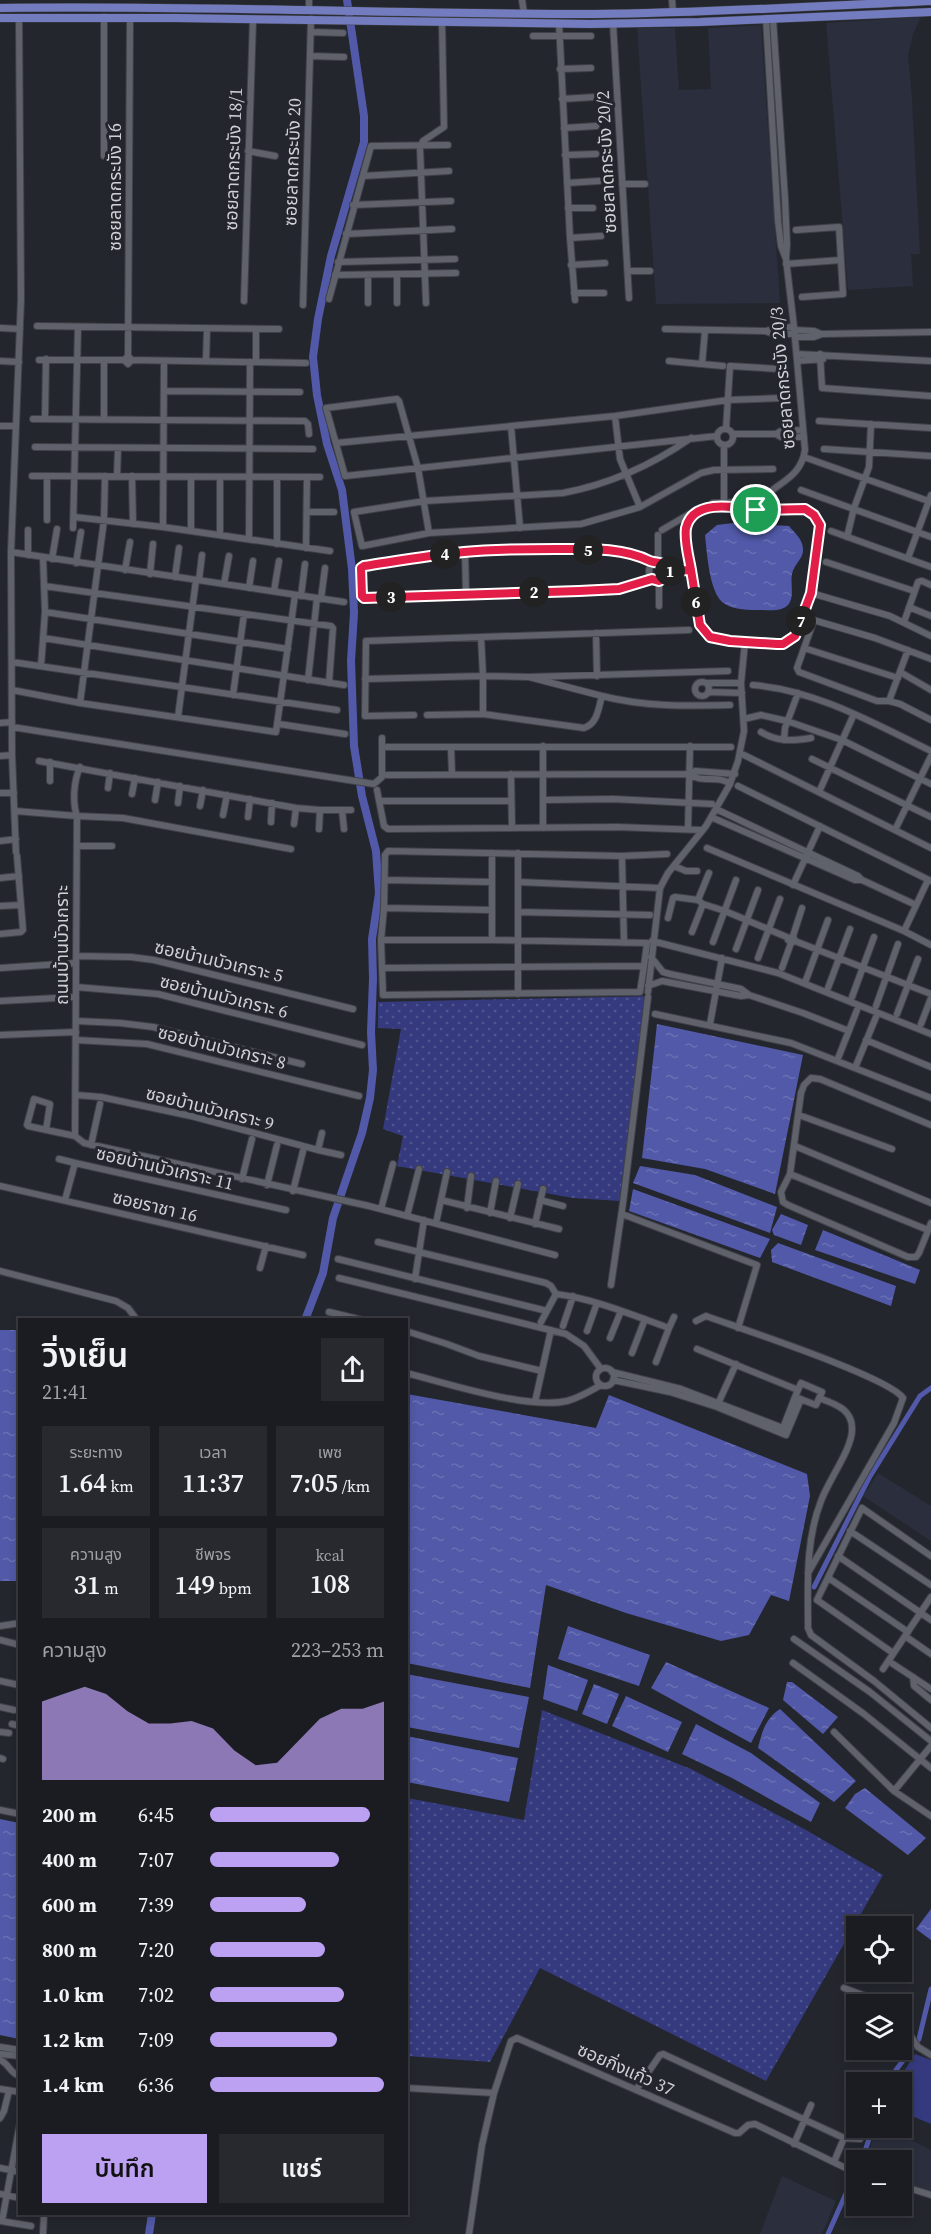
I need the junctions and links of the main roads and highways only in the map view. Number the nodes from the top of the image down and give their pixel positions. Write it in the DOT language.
graph roads {
  1 [pos="913,2"];
  2 [pos="931,2"];
  3 [pos="821,3"];
  4 [pos="5,5"];
  5 [pos="931,12"];
  6 [pos="914,13"];
  7 [pos="589,14"];
  8 [pos="0,18"];
  9 [pos="590,24"];
  1 -- 2 [label="main road"];
  1 -- 3 [label="main road"];
  1 -- 6 [label="main road"];
  3 -- 7 [label="main road"];
  4 -- 7 [label="main road"];
  5 -- 6 [label="main road"];
  6 -- 9 [label="main road"];
  7 -- 9 [label="main road"];
  8 -- 9 [label="main road"];
}
